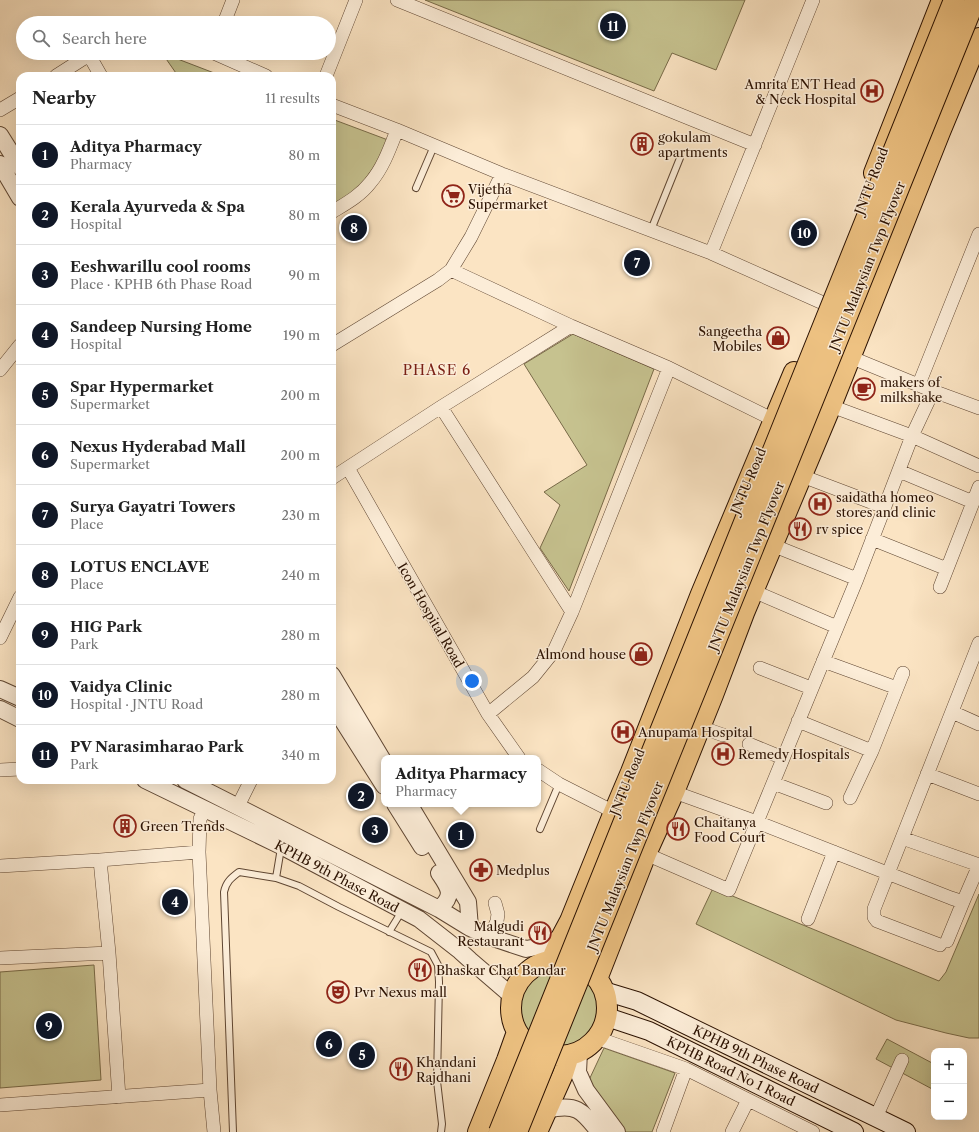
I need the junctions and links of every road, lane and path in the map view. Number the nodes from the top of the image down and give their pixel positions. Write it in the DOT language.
graph roads {
  1 [pos="233,0"];
  2 [pos="356,0"];
  3 [pos="397,0"];
  4 [pos="812,0"];
  5 [pos="942,0"];
  6 [pos="954,0"];
  7 [pos="975,0"];
  8 [pos="227,16"];
  9 [pos="979,38"];
  10 [pos="336,51"];
  11 [pos="81,60"];
  12 [pos="93,60"];
  13 [pos="230,60"];
  14 [pos="332,60"];
  15 [pos="62,72"];
  16 [pos="99,72"];
  17 [pos="257,72"];
  18 [pos="328,72"];
  19 [pos="16,100"];
  20 [pos="336,107"];
  21 [pos="0,110"];
  22 [pos="397,130"];
  23 [pos="0,135"];
  24 [pos="754,145"];
  25 [pos="434,146"];
  26 [pos="680,158"];
  27 [pos="16,161"];
  28 [pos="0,164"];
  29 [pos="502,174"];
  30 [pos="416,188"];
  31 [pos="16,191"];
  32 [pos="336,209"];
  33 [pos="650,231"];
  34 [pos="979,234"];
  35 [pos="711,254"];
  36 [pos="451,270"];
  37 [pos="823,303"];
  38 [pos="572,326"];
  39 [pos="336,343"];
  40 [pos="16,350"];
  41 [pos="850,357"];
  42 [pos="668,368"];
  43 [pos="0,370"];
  44 [pos="919,384"];
  45 [pos="933,391"];
  46 [pos="831,406"];
  47 [pos="441,407"];
  48 [pos="979,408"];
  49 [pos="774,420"];
  50 [pos="912,436"];
  51 [pos="979,466"];
  52 [pos="348,468"];
  53 [pos="899,471"];
  54 [pos="336,476"];
  55 [pos="802,476"];
  56 [pos="979,487"];
  57 [pos="973,502"];
  58 [pos="884,507"];
  59 [pos="872,539"];
  60 [pos="772,545"];
  61 [pos="947,569"];
  62 [pos="857,579"];
  63 [pos="940,587"];
  64 [pos="754,591"];
  65 [pos="701,594"];
  66 [pos="16,605"];
  67 [pos="572,612"];
  68 [pos="744,613"];
  69 [pos="837,627"];
  70 [pos="0,638"];
  71 [pos="977,651"];
  72 [pos="823,661"];
  73 [pos="760,668"];
  74 [pos="903,673"];
  75 [pos="336,682"];
  76 [pos="0,688"];
  77 [pos="811,688"];
  78 [pos="897,688"];
  79 [pos="16,696"];
  80 [pos="0,709"];
  81 [pos="336,710"];
  82 [pos="952,712"];
  83 [pos="488,714"];
  84 [pos="16,717"];
  85 [pos="798,721"];
  86 [pos="979,724"];
  87 [pos="700,727"];
  88 [pos="723,735"];
  89 [pos="749,744"];
  90 [pos="872,751"];
  91 [pos="517,755"];
  92 [pos="381,757"];
  93 [pos="783,758"];
  94 [pos="16,769"];
  95 [pos="0,770"];
  96 [pos="541,772"];
  97 [pos="927,774"];
  98 [pos="381,781"];
  99 [pos="773,783"];
  100 [pos="153,784"];
  101 [pos="193,784"];
  102 [pos="249,784"];
  103 [pos="559,784"];
  104 [pos="674,792"];
  105 [pos="979,794"];
  106 [pos="850,798"];
  107 [pos="826,803"];
  108 [pos="238,806"];
  109 [pos="397,807"];
  110 [pos="411,807"];
  111 [pos="205,809"];
  112 [pos="614,812"];
  113 [pos="757,822"];
  114 [pos="540,829"];
  115 [pos="902,838"];
  116 [pos="281,846"];
  117 [pos="199,852"];
  118 [pos="834,852"];
  119 [pos="646,854"];
  120 [pos="100,860"];
  121 [pos="0,866"];
  122 [pos="888,873"];
  123 [pos="276,878"];
  124 [pos="963,902"];
  125 [pos="495,903"];
  126 [pos="439,909"];
  127 [pos="402,910"];
  128 [pos="808,919"];
  129 [pos="470,928"];
  130 [pos="389,932"];
  131 [pos="562,936"];
  132 [pos="490,937"];
  133 [pos="109,953"];
  134 [pos="0,958"];
  135 [pos="551,961"];
  136 [pos="601,985"];
  137 [pos="513,997"];
  138 [pos="607,1017"];
  139 [pos="517,1032"];
  140 [pos="597,1038"];
  141 [pos="574,1054"];
  142 [pos="902,1060"];
  143 [pos="686,1068"];
  144 [pos="210,1090"];
  145 [pos="119,1096"];
  146 [pos="748,1100"];
  147 [pos="0,1105"];
  148 [pos="547,1110"];
  149 [pos="876,1117"];
  150 [pos="791,1127"];
  151 [pos="214,1132"];
  152 [pos="234,1132"];
  153 [pos="441,1132"];
  154 [pos="478,1132"];
  155 [pos="499,1132"];
  156 [pos="517,1132"];
  157 [pos="537,1132"];
  158 [pos="599,1132"];
  159 [pos="617,1132"];
  160 [pos="662,1132"];
  161 [pos="732,1132"];
  162 [pos="813,1132"];
  163 [pos="854,1132"];
  164 [pos="906,1132"];
  1 -- 8 [label="street"];
  2 -- 10 [label="street"];
  3 -- 24 [label="street"];
  4 -- 24 [label="street"];
  5 -- 37 [label="main road, JNTU Road"];
  6 -- 155 [label="main road, JNTU Malaysian Twp Flyover, bridge"];
  7 -- 156 [label="main road, JNTU Malaysian Twp Flyover, bridge"];
  9 -- 41 [label="main road"];
  11 -- 15 [label="street"];
  12 -- 16 [label="street"];
  13 -- 17 [label="street"];
  14 -- 18 [label="street"];
  19 -- 21 [label="street"];
  20 -- 22 [label="street"];
  22 -- 25 [label="street"];
  22 -- 32 [label="street"];
  23 -- 27 [label="street"];
  24 -- 35 [label="street"];
  25 -- 29 [label="street"];
  25 -- 30 [label="lane"];
  26 -- 33 [label="lane"];
  28 -- 31 [label="street"];
  29 -- 33 [label="street"];
  29 -- 36 [label="street"];
  33 -- 35 [label="street"];
  34 -- 44 [label="street"];
  35 -- 37 [label="street"];
  36 -- 38 [label="street"];
  36 -- 39 [label="street"];
  37 -- 49 [label="main road, JNTU Road"];
  38 -- 42 [label="street"];
  38 -- 47 [label="street"];
  40 -- 43 [label="street"];
  41 -- 44 [label="street"];
  41 -- 46 [label="main road"];
  42 -- 49 [label="street"];
  42 -- 67 [label="street"];
  44 -- 45 [label="street"];
  45 -- 48 [label="street"];
  45 -- 50 [label="street"];
  46 -- 50 [label="street"];
  46 -- 55 [label="main road"];
  47 -- 52 [label="street"];
  47 -- 67 [label="street"];
  49 -- 65 [label="main road, JNTU Road"];
  50 -- 51 [label="street"];
  50 -- 53 [label="street"];
  52 -- 54 [label="street"];
  52 -- 83 [label="street, Icon Hospital Road"];
  53 -- 57 [label="street"];
  53 -- 58 [label="street"];
  55 -- 58 [label="street"];
  55 -- 60 [label="main road"];
  56 -- 57 [label="street"];
  57 -- 61 [label="street"];
  58 -- 59 [label="street"];
  59 -- 61 [label="street"];
  59 -- 62 [label="street"];
  60 -- 62 [label="street"];
  60 -- 64 [label="main road"];
  61 -- 63 [label="street"];
  62 -- 69 [label="street"];
  64 -- 68 [label="main road"];
  64 -- 69 [label="street"];
  65 -- 68 [label="main road"];
  65 -- 112 [label="main road, JNTU Road"];
  66 -- 70 [label="street"];
  67 -- 83 [label="street"];
  68 -- 87 [label="main road"];
  69 -- 72 [label="street"];
  71 -- 82 [label="street"];
  72 -- 77 [label="street"];
  72 -- 78 [label="street"];
  73 -- 77 [label="street"];
  74 -- 78 [label="street"];
  75 -- 92 [label="street"];
  76 -- 79 [label="street"];
  77 -- 85 [label="street"];
  78 -- 90 [label="street"];
  80 -- 84 [label="street"];
  81 -- 98 [label="street"];
  82 -- 86 [label="street"];
  82 -- 97 [label="street"];
  83 -- 91 [label="street, Icon Hospital Road"];
  85 -- 90 [label="street"];
  85 -- 93 [label="street"];
  87 -- 88 [label="street"];
  87 -- 104 [label="main road"];
  89 -- 93 [label="street"];
  90 -- 106 [label="street"];
  93 -- 99 [label="street"];
  94 -- 95 [label="street"];
  96 -- 103 [label="street"];
  97 -- 105 [label="street"];
  97 -- 115 [label="street"];
  99 -- 107 [label="street"];
  99 -- 113 [label="street"];
  100 -- 111 [label="street, KPHB 9th Phase Road"];
  101 -- 108 [label="street, KPHB 9th Phase Road"];
  102 -- 108 [label="street"];
  103 -- 112 [label="street"];
  103 -- 114 [label="lane"];
  104 -- 113 [label="street"];
  104 -- 119 [label="main road"];
  108 -- 126 [label="street, KPHB 9th Phase Road"];
  109 -- 126 [label="street"];
  110 -- 129 [label="street"];
  111 -- 116 [label="street, KPHB 9th Phase Road"];
  111 -- 117 [label="street"];
  112 -- 131 [label="main road, JNTU Road"];
  113 -- 118 [label="street"];
  113 -- 119 [label="street"];
  115 -- 122 [label="street"];
  115 -- 124 [label="street"];
  116 -- 123 [label="lane"];
  116 -- 127 [label="street, KPHB 9th Phase Road"];
  117 -- 120 [label="street"];
  117 -- 144 [label="street"];
  118 -- 122 [label="street"];
  118 -- 128 [label="street"];
  119 -- 136 [label="main road"];
  120 -- 121 [label="street"];
  120 -- 133 [label="street"];
  122 -- 124 [label="street"];
  122 -- 124 [label="street"];
  123 -- 130 [label="lane"];
  123 -- 152 [label="lane"];
  125 -- 132 [label="street"];
  126 -- 129 [label="street, KPHB 9th Phase Road"];
  127 -- 130 [label="lane"];
  127 -- 137 [label="street, KPHB 9th Phase Road"];
  129 -- 132 [label="street, KPHB 9th Phase Road"];
  130 -- 153 [label="lane"];
  131 -- 132 [label="street, KPHB 9th Phase Road"];
  131 -- 135 [label="main road, JNTU Road"];
  133 -- 134 [label="street"];
  133 -- 145 [label="street"];
  135 -- 136 [label="main road"];
  135 -- 137 [label="main road"];
  136 -- 138 [label="main road"];
  136 -- 149 [label="main road, KPHB 9th Phase Road"];
  137 -- 139 [label="main road"];
  138 -- 140 [label="main road"];
  138 -- 163 [label="main road, KPHB Road No 1 Road"];
  139 -- 141 [label="main road"];
  139 -- 154 [label="main road"];
  140 -- 141 [label="main road"];
  140 -- 143 [label="street"];
  141 -- 148 [label="main road"];
  141 -- 159 [label="street"];
  142 -- 149 [label="street"];
  143 -- 146 [label="street"];
  143 -- 160 [label="street"];
  144 -- 145 [label="street"];
  144 -- 151 [label="street"];
  145 -- 147 [label="street"];
  146 -- 150 [label="street"];
  146 -- 161 [label="street"];
  148 -- 157 [label="main road"];
  148 -- 158 [label="street"];
  149 -- 164 [label="main road, KPHB 9th Phase Road"];
  150 -- 162 [label="street"];
}
